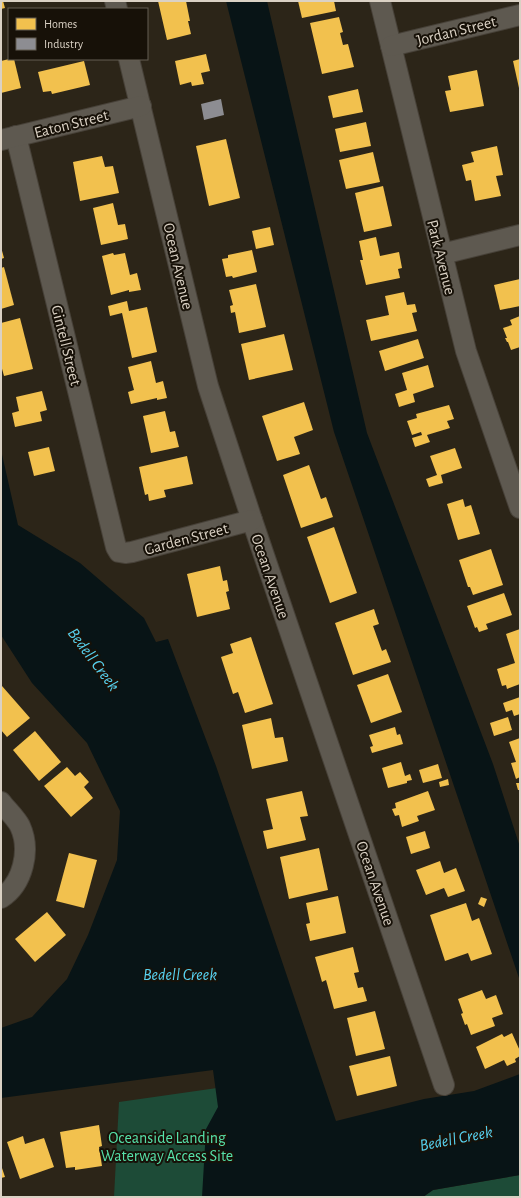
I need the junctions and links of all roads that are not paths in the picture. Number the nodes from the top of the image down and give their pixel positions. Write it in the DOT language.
graph roads {
  1 [pos="380,1"];
  2 [pos="520,15"];
  3 [pos="391,46"];
  4 [pos="129,60"];
  5 [pos="141,106"];
  6 [pos="9,138"];
  7 [pos="520,235"];
  8 [pos="442,254"];
  9 [pos="520,508"];
  10 [pos="252,520"];
  11 [pos="119,552"];
  12 [pos="1,802"];
  13 [pos="1,898"];
  14 [pos="444,1085"];
  1 -- 3 [label="street, Park Avenue"];
  2 -- 3 [label="street, Jordan Street"];
  3 -- 8 [label="street, Park Avenue"];
  4 -- 5 [label="street, Ocean Avenue"];
  5 -- 6 [label="street, Eaton Street"];
  5 -- 10 [label="street, Ocean Avenue"];
  6 -- 11 [label="street, Gintell Street"];
  7 -- 8 [label="street"];
  8 -- 9 [label="street, Park Avenue"];
  10 -- 11 [label="street, Garden Street"];
  10 -- 14 [label="street, Ocean Avenue"];
  12 -- 13 [label="street"];
}
